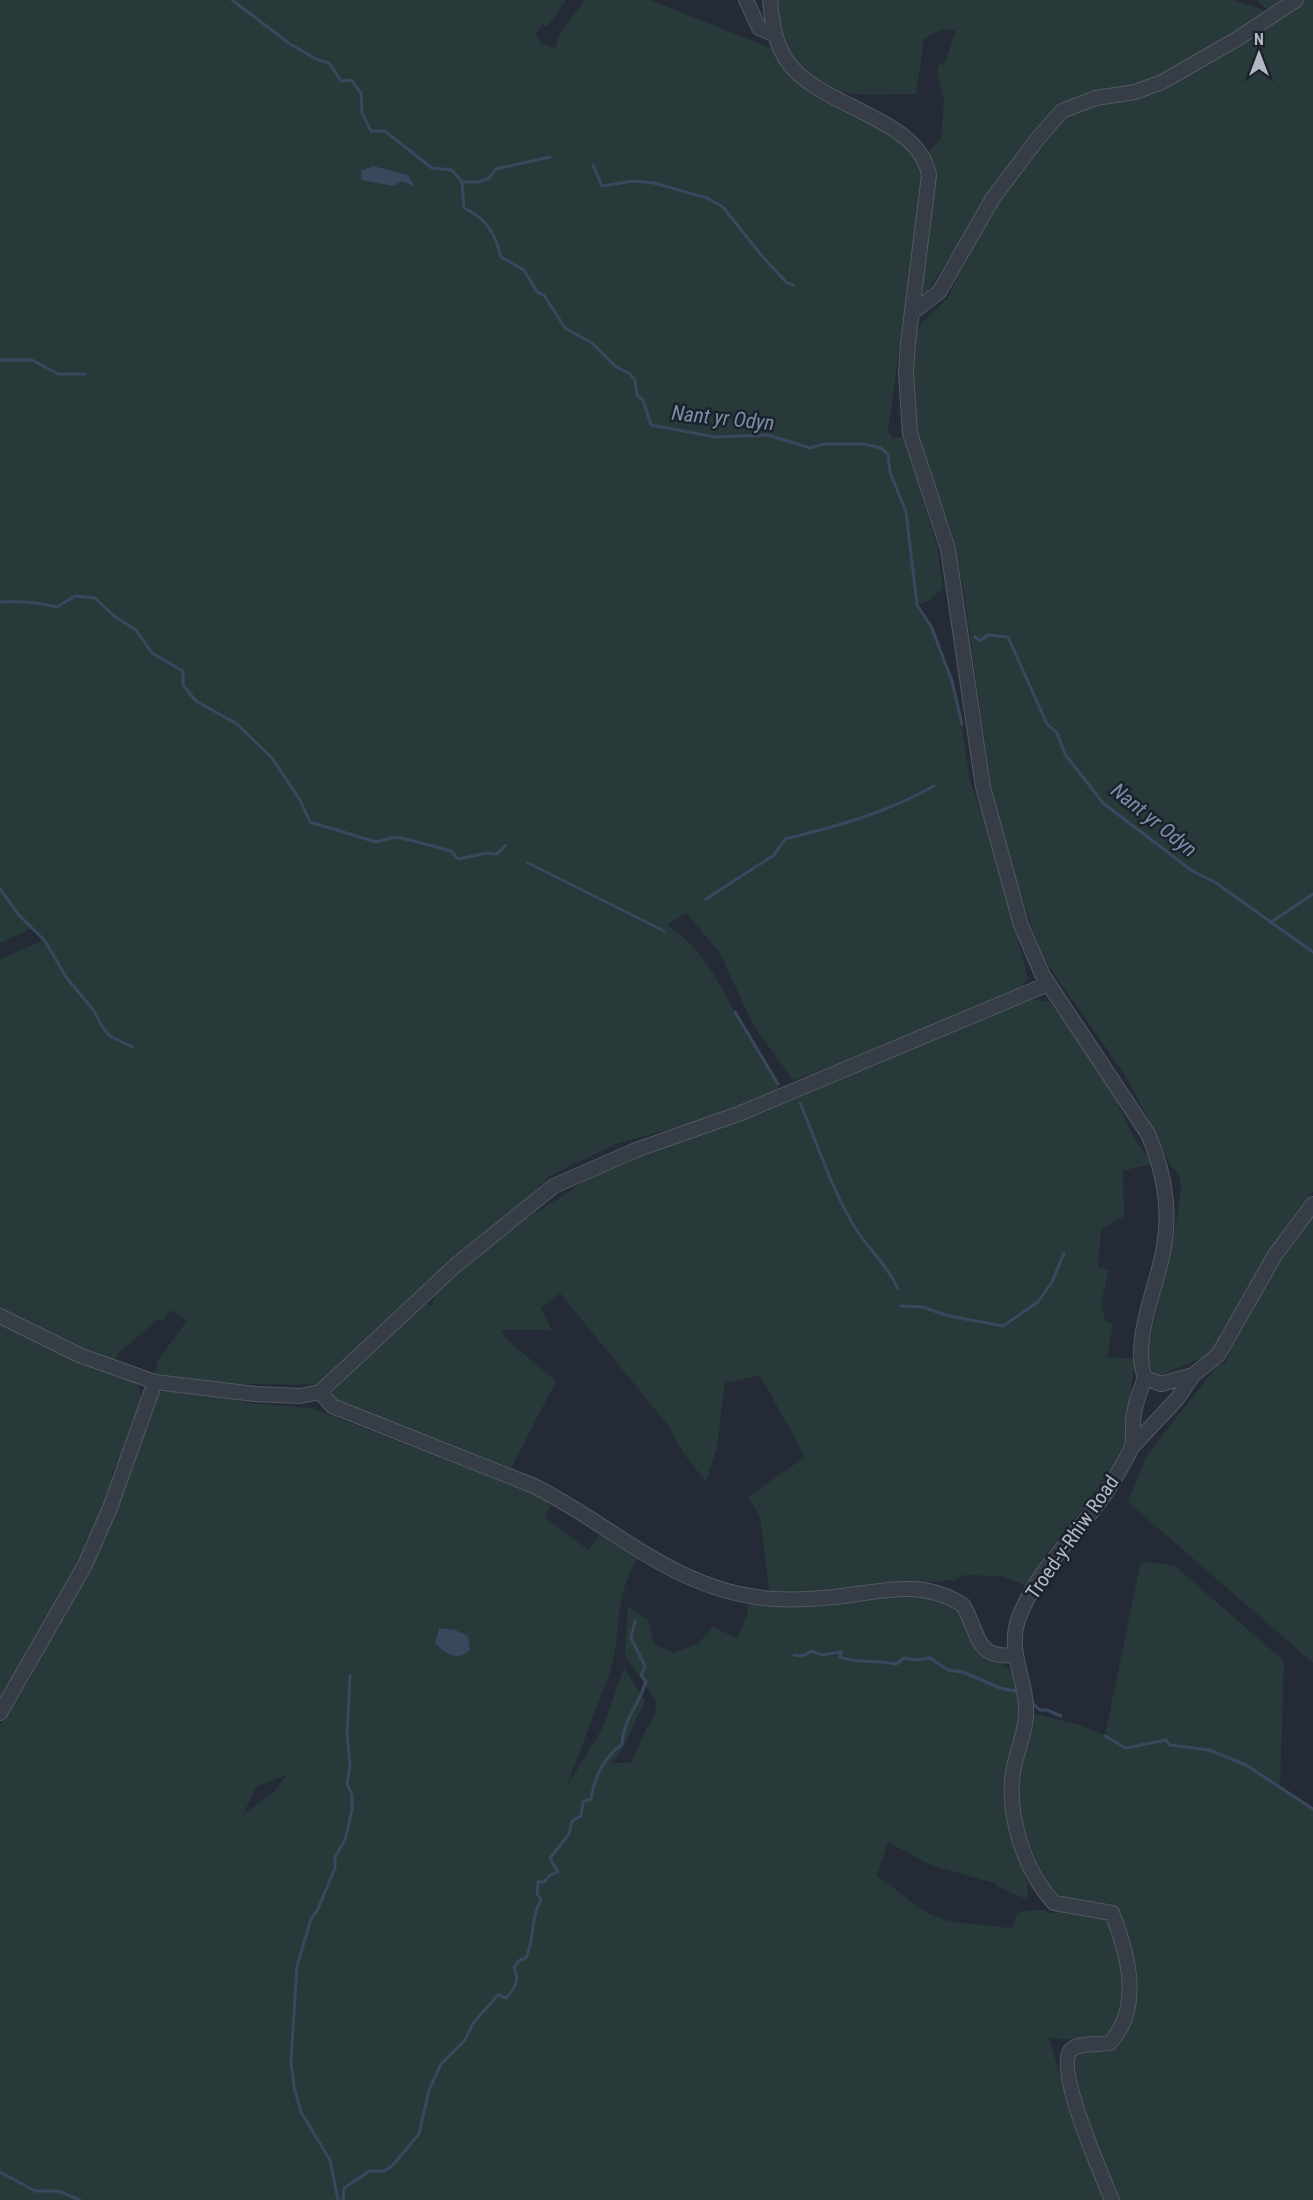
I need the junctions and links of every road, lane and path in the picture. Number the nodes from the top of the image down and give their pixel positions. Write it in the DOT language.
graph roads {
  1 [pos="746,0"];
  2 [pos="770,0"];
  3 [pos="1296,0"];
  4 [pos="774,34"];
  5 [pos="913,312"];
  6 [pos="1048,984"];
  7 [pos="1313,1204"];
  8 [pos="0,1316"];
  9 [pos="1193,1375"];
  10 [pos="1145,1378"];
  11 [pos="155,1382"];
  12 [pos="320,1392"];
  13 [pos="1132,1447"];
  14 [pos="1016,1655"];
  15 [pos="0,1713"];
  16 [pos="1112,2200"];
  1 -- 4 [label="street"];
  2 -- 4 [label="street"];
  3 -- 5 [label="street"];
  4 -- 5 [label="street"];
  5 -- 6 [label="street"];
  6 -- 10 [label="street"];
  6 -- 12 [label="street"];
  7 -- 9 [label="street, Troed-y-Rhiw Road"];
  8 -- 11 [label="street"];
  9 -- 10 [label="street"];
  9 -- 13 [label="street, Troed-y-Rhiw Road"];
  10 -- 13 [label="street, Troed-y-Rhiw Road"];
  11 -- 12 [label="street"];
  11 -- 15 [label="street"];
  12 -- 14 [label="street"];
  13 -- 14 [label="street, Troed-y-Rhiw Road"];
  14 -- 16 [label="street, Troed-y-Rhiw Road"];
}
